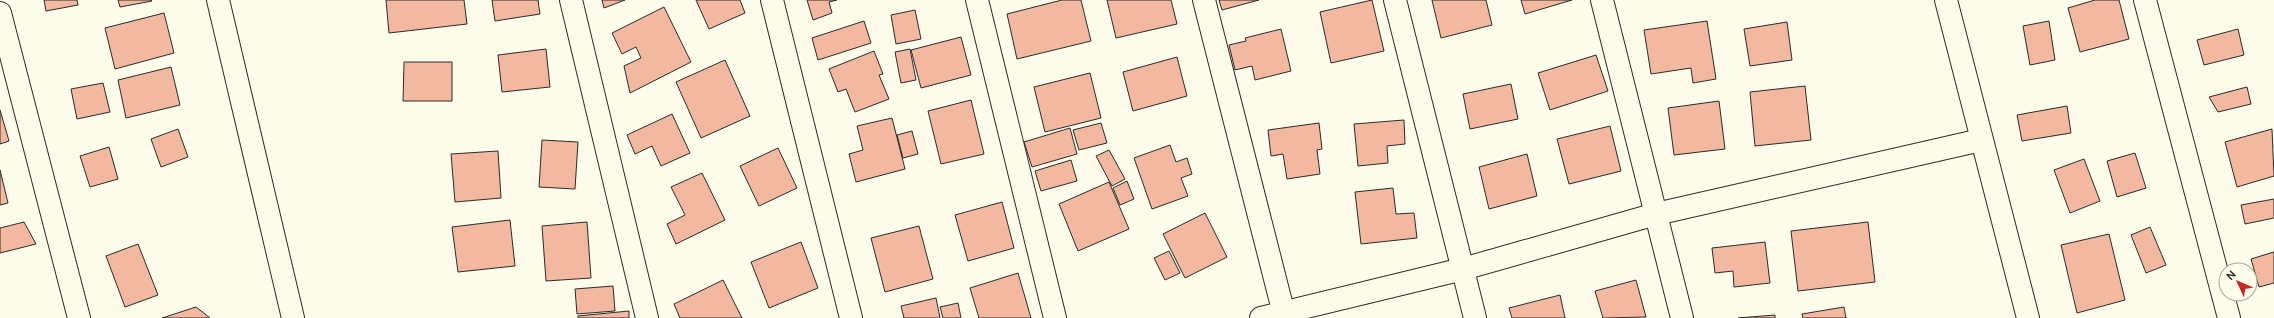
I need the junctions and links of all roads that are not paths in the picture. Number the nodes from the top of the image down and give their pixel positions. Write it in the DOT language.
graph roads {
  1 [pos="218,0"];
  2 [pos="571,0"];
  3 [pos="772,0"];
  4 [pos="977,0"];
  5 [pos="1204,0"];
  6 [pos="1395,0"];
  7 [pos="1602,0"];
  8 [pos="1946,0"];
  9 [pos="2144,0"];
  10 [pos="0,13"];
  11 [pos="1982,140"];
  12 [pos="1656,214"];
  13 [pos="1463,269"];
  14 [pos="1285,315"];
  15 [pos="80,318"];
  16 [pos="293,318"];
  17 [pos="646,318"];
  18 [pos="851,318"];
  19 [pos="1056,318"];
  20 [pos="1261,318"];
  21 [pos="1475,318"];
  22 [pos="1682,318"];
  23 [pos="2028,318"];
  24 [pos="2229,318"];
  1 -- 16 [label="street"];
  2 -- 17 [label="street"];
  3 -- 18 [label="street"];
  4 -- 19 [label="street"];
  5 -- 14 [label="street"];
  6 -- 13 [label="street"];
  7 -- 12 [label="street"];
  8 -- 11 [label="street"];
  9 -- 24 [label="street"];
  10 -- 15 [label="street"];
  11 -- 12 [label="street"];
  11 -- 23 [label="street"];
  12 -- 13 [label="street"];
  12 -- 22 [label="street"];
  13 -- 14 [label="street"];
  13 -- 21 [label="street"];
  14 -- 20 [label="street"];
}
